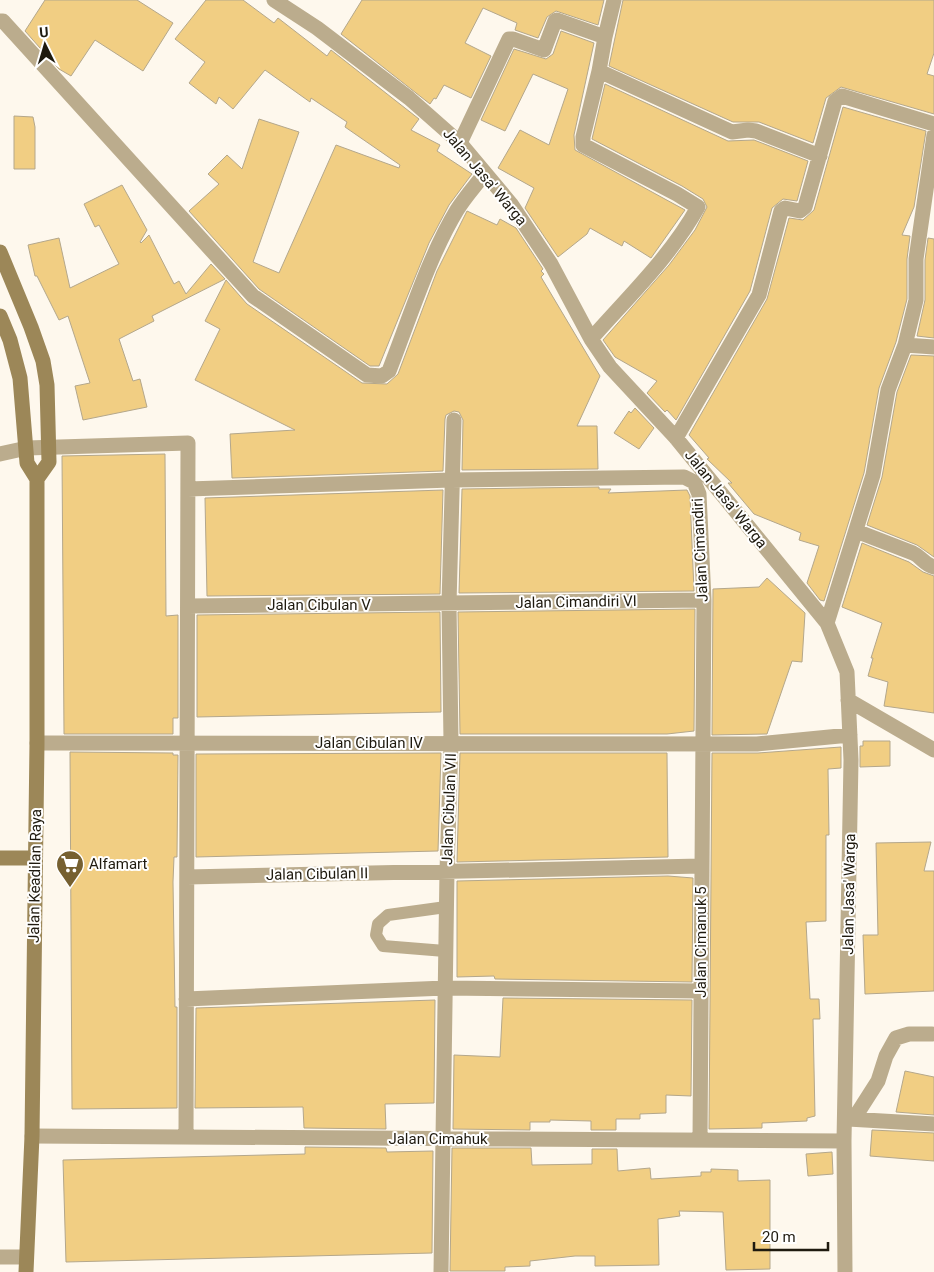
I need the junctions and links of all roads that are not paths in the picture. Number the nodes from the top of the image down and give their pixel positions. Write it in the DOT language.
graph roads {
  1 [pos="274,0"];
  2 [pos="614,0"];
  3 [pos="0,21"];
  4 [pos="605,37"];
  5 [pos="600,71"];
  6 [pos="934,124"];
  7 [pos="934,135"];
  8 [pos="460,143"];
  9 [pos="820,156"];
  10 [pos="485,173"];
  11 [pos="0,252"];
  12 [pos="0,316"];
  13 [pos="591,339"];
  14 [pos="906,345"];
  15 [pos="934,347"];
  16 [pos="454,420"];
  17 [pos="676,438"];
  18 [pos="49,447"];
  19 [pos="26,448"];
  20 [pos="0,454"];
  21 [pos="37,479"];
  22 [pos="451,480"];
  23 [pos="188,488"];
  24 [pos="856,531"];
  25 [pos="934,567"];
  26 [pos="704,600"];
  27 [pos="449,604"];
  28 [pos="188,606"];
  29 [pos="827,623"];
  30 [pos="848,700"];
  31 [pos="850,735"];
  32 [pos="451,742"];
  33 [pos="37,743"];
  34 [pos="187,743"];
  35 [pos="702,743"];
  36 [pos="934,750"];
  37 [pos="0,858"];
  38 [pos="34,858"];
  39 [pos="701,866"];
  40 [pos="447,871"];
  41 [pos="187,877"];
  42 [pos="446,907"];
  43 [pos="445,951"];
  44 [pos="445,988"];
  45 [pos="700,991"];
  46 [pos="186,999"];
  47 [pos="932,1034"];
  48 [pos="850,1118"];
  49 [pos="934,1124"];
  50 [pos="32,1136"];
  51 [pos="186,1137"];
  52 [pos="444,1139"];
  53 [pos="700,1140"];
  54 [pos="844,1141"];
  55 [pos="0,1257"];
  56 [pos="26,1264"];
  57 [pos="441,1272"];
  58 [pos="845,1272"];
  1 -- 8 [label="street, Jalan Jasa' Warga"];
  2 -- 4 [label="street"];
  3 -- 10 [label="street"];
  4 -- 5 [label="street"];
  4 -- 8 [label="street"];
  5 -- 9 [label="street"];
  5 -- 13 [label="street"];
  6 -- 9 [label="street"];
  7 -- 14 [label="street"];
  8 -- 10 [label="street, Jalan Jasa' Warga"];
  9 -- 17 [label="street"];
  10 -- 13 [label="street, Jalan Jasa' Warga"];
  11 -- 18 [label="street"];
  12 -- 19 [label="street"];
  13 -- 17 [label="street, Jalan Jasa' Warga"];
  14 -- 15 [label="street"];
  14 -- 24 [label="street"];
  16 -- 22 [label="street, Jalan Cibulan VII"];
  17 -- 29 [label="street, Jalan Jasa' Warga"];
  18 -- 19 [label="street"];
  18 -- 21 [label="street"];
  18 -- 23 [label="street"];
  19 -- 20 [label="street"];
  19 -- 21 [label="street"];
  21 -- 33 [label="street, Jalan Keadilan Raya"];
  22 -- 23 [label="street, Jalan Cimandiri"];
  22 -- 26 [label="street, Jalan Cimandiri"];
  22 -- 27 [label="street, Jalan Cibulan VII"];
  23 -- 28 [label="street"];
  24 -- 25 [label="street"];
  24 -- 29 [label="street"];
  26 -- 27 [label="street, Jalan Cimandiri VI"];
  26 -- 35 [label="street, Jalan Cimandiri"];
  27 -- 28 [label="street, Jalan Cibulan V"];
  27 -- 32 [label="street, Jalan Cibulan VII"];
  28 -- 34 [label="street"];
  29 -- 30 [label="street, Jalan Jasa' Warga"];
  30 -- 31 [label="street, Jalan Jasa' Warga"];
  30 -- 36 [label="street"];
  31 -- 35 [label="street, Jalan Cibulan IV"];
  31 -- 48 [label="street, Jalan Jasa' Warga"];
  32 -- 34 [label="street, Jalan Cibulan IV"];
  32 -- 35 [label="street, Jalan Cibulan IV"];
  32 -- 40 [label="street, Jalan Cibulan VII"];
  33 -- 34 [label="street, Jalan Cibulan IV"];
  33 -- 38 [label="street, Jalan Keadilan Raya"];
  34 -- 41 [label="street"];
  35 -- 39 [label="street, Jalan Cimanuk 5"];
  37 -- 38 [label="street"];
  38 -- 50 [label="street, Jalan Keadilan Raya"];
  39 -- 40 [label="street, Jalan Cibulan II"];
  39 -- 45 [label="street, Jalan Cimanuk 5"];
  40 -- 41 [label="street, Jalan Cibulan II"];
  40 -- 42 [label="street, Jalan Cibulan VII"];
  41 -- 46 [label="street"];
  42 -- 43 [label="street, Jalan Cibulan VII"];
  42 -- 43 [label="lane"];
  43 -- 44 [label="street, Jalan Cibulan VII"];
  44 -- 45 [label="street"];
  44 -- 46 [label="street"];
  44 -- 52 [label="street, Jalan Cibulan VII"];
  45 -- 53 [label="street, Jalan Cimanuk 5"];
  46 -- 51 [label="street"];
  47 -- 48 [label="street"];
  48 -- 49 [label="street"];
  48 -- 54 [label="street, Jalan Jasa' Warga"];
  50 -- 51 [label="street, Jalan Cimahuk"];
  50 -- 56 [label="street, Jalan Keadilan Raya"];
  51 -- 52 [label="street, Jalan Cimahuk"];
  52 -- 53 [label="street, Jalan Cimahuk"];
  52 -- 57 [label="street"];
  53 -- 54 [label="street, Jalan Cimahuk"];
  54 -- 58 [label="street, Jalan Jasa' Warga"];
  55 -- 56 [label="street"];
}
